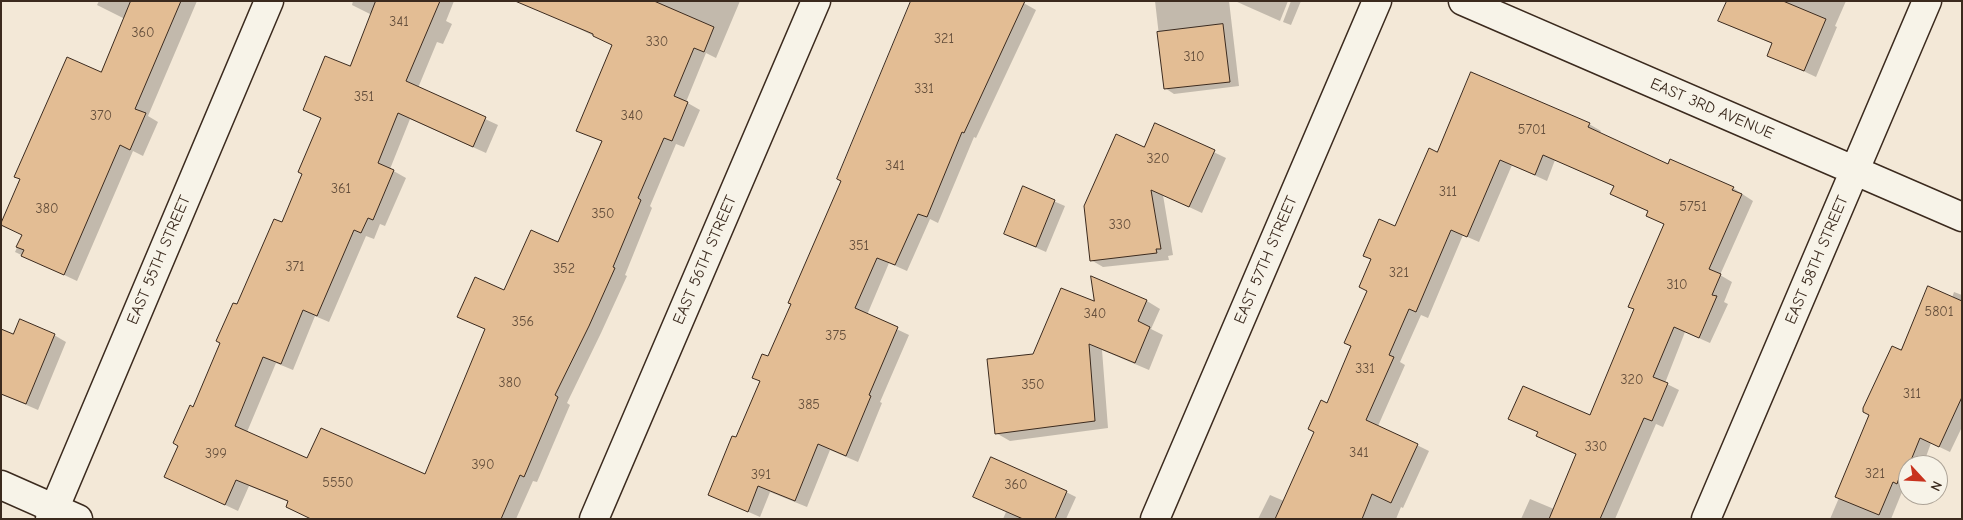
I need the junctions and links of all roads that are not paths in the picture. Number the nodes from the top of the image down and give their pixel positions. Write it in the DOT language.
graph roads {
  1 [pos="269,1"];
  2 [pos="816,1"];
  3 [pos="1377,1"];
  4 [pos="1463,1"];
  5 [pos="1928,1"];
  6 [pos="1854,171"];
  7 [pos="1962,217"];
  8 [pos="1,485"];
  9 [pos="61,515"];
  10 [pos="594,519"];
  11 [pos="1154,519"];
  12 [pos="1706,519"];
  1 -- 9 [label="street, EAST 55TH STREET"];
  2 -- 10 [label="street, EAST 56TH STREET"];
  3 -- 11 [label="street, EAST 57TH STREET"];
  4 -- 6 [label="street, EAST 3RD AVENUE"];
  5 -- 6 [label="street, EAST 58TH STREET"];
  6 -- 7 [label="street, EAST 3RD AVENUE"];
  6 -- 12 [label="street, EAST 58TH STREET"];
  8 -- 9 [label="street"];
}
